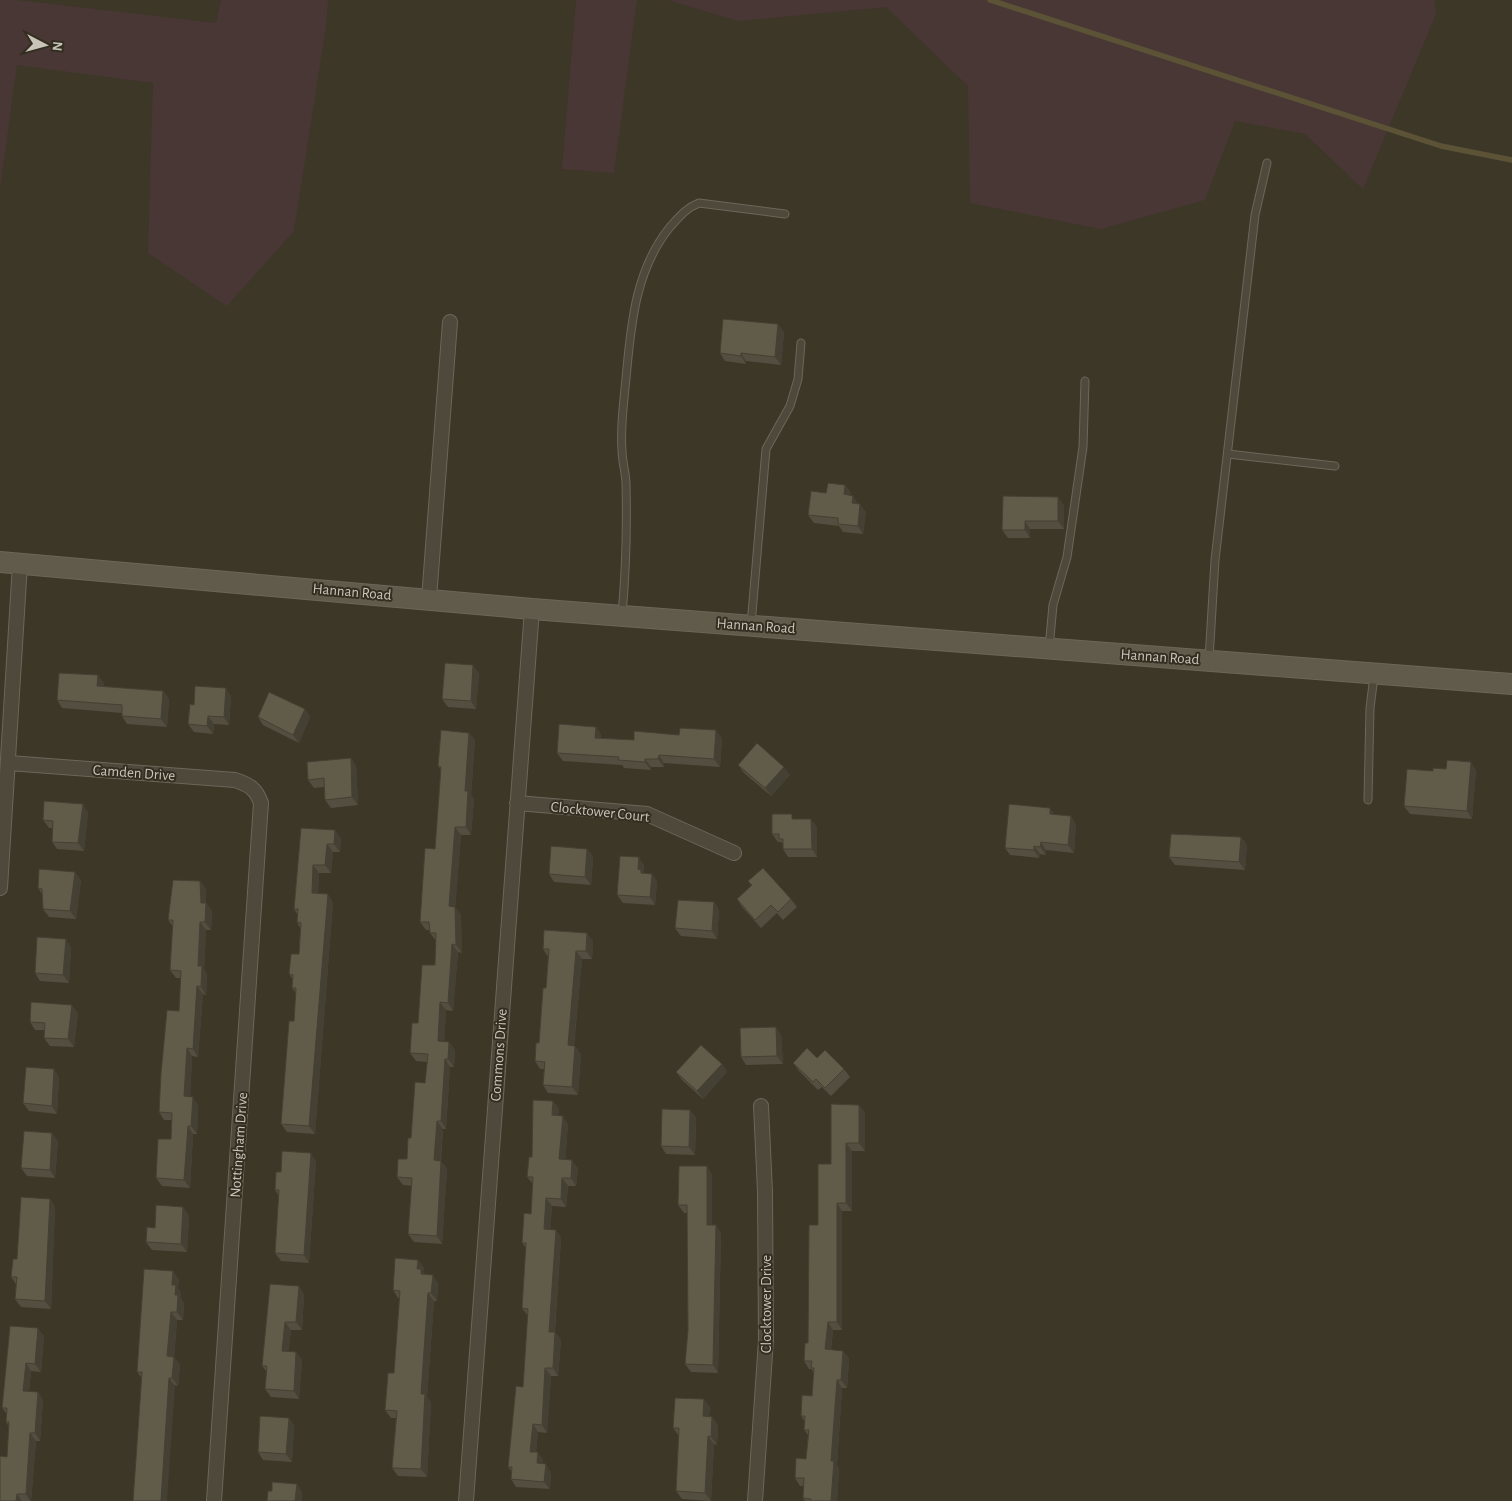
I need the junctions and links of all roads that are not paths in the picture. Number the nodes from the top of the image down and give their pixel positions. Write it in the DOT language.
graph roads {
  1 [pos="1267,163"];
  2 [pos="785,214"];
  3 [pos="450,322"];
  4 [pos="801,343"];
  5 [pos="1085,381"];
  6 [pos="1228,454"];
  7 [pos="1335,466"];
  8 [pos="10,563"];
  9 [pos="429,599"];
  10 [pos="532,609"];
  11 [pos="622,616"];
  12 [pos="751,625"];
  13 [pos="1049,648"];
  14 [pos="1209,660"];
  15 [pos="1374,673"];
  16 [pos="1512,684"];
  17 [pos="9,764"];
  18 [pos="257,790"];
  19 [pos="1368,800"];
  20 [pos="517,803"];
  21 [pos="734,854"];
  22 [pos="0,888"];
  23 [pos="761,1106"];
  24 [pos="214,1501"];
  25 [pos="466,1501"];
  26 [pos="756,1501"];
  1 -- 6 [label="lane"];
  2 -- 11 [label="lane"];
  3 -- 9 [label="street"];
  4 -- 12 [label="lane"];
  5 -- 13 [label="lane"];
  6 -- 7 [label="lane"];
  6 -- 14 [label="lane"];
  8 -- 9 [label="street, Hannan Road"];
  8 -- 17 [label="street"];
  9 -- 10 [label="street, Hannan Road"];
  10 -- 11 [label="street, Hannan Road"];
  10 -- 20 [label="street, Commons Drive"];
  11 -- 12 [label="street, Hannan Road"];
  12 -- 13 [label="street, Hannan Road"];
  13 -- 14 [label="street, Hannan Road"];
  14 -- 15 [label="street, Hannan Road"];
  15 -- 16 [label="street, Hannan Road"];
  15 -- 19 [label="lane"];
  17 -- 18 [label="street, Camden Drive"];
  17 -- 22 [label="street"];
  18 -- 24 [label="street, Nottingham Drive"];
  20 -- 21 [label="street, Clocktower Court"];
  20 -- 25 [label="street, Commons Drive"];
  23 -- 26 [label="street, Clocktower Drive"];
}
